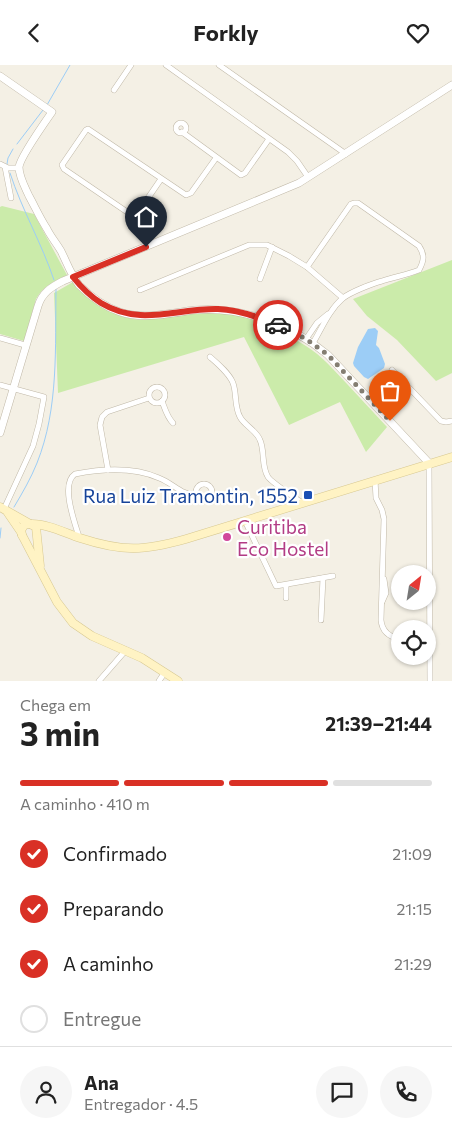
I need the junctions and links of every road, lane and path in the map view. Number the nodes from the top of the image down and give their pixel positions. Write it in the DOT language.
graph roads {
  1 [pos="131,65"];
  2 [pos="166,65"];
  3 [pos="219,65"];
  4 [pos="0,76"];
  5 [pos="452,85"];
  6 [pos="114,90"];
  7 [pos="182,133"];
  8 [pos="269,139"];
  9 [pos="346,154"];
  10 [pos="216,157"];
  11 [pos="2,166"];
  12 [pos="19,168"];
  13 [pos="308,177"];
  14 [pos="161,179"];
  15 [pos="10,199"];
  16 [pos="272,247"];
  17 [pos="307,267"];
  18 [pos="73,277"];
  19 [pos="260,279"];
  20 [pos="140,290"];
  21 [pos="343,298"];
  22 [pos="0,338"];
  23 [pos="309,341"];
  24 [pos="25,345"];
  25 [pos="210,357"];
  26 [pos="392,370"];
  27 [pos="0,385"];
  28 [pos="13,389"];
  29 [pos="149,398"];
  30 [pos="162,401"];
  31 [pos="452,421"];
  32 [pos="173,423"];
  33 [pos="0,433"];
  34 [pos="452,457"];
  35 [pos="429,463"];
  36 [pos="108,470"];
  37 [pos="375,480"];
  38 [pos="197,496"];
  39 [pos="302,503"];
  40 [pos="3,509"];
  41 [pos="245,521"];
  42 [pos="31,524"];
  43 [pos="54,529"];
  44 [pos="37,533"];
  45 [pos="21,534"];
  46 [pos="79,537"];
  47 [pos="41,570"];
  48 [pos="333,576"];
  49 [pos="323,578"];
  50 [pos="286,585"];
  51 [pos="286,598"];
  52 [pos="321,620"];
  53 [pos="391,636"];
  54 [pos="126,650"];
  55 [pos="170,677"];
  56 [pos="99,681"];
  57 [pos="159,681"];
  58 [pos="430,681"];
  1 -- 6 [label="street"];
  2 -- 8 [label="street"];
  3 -- 9 [label="street"];
  4 -- 12 [label="street"];
  5 -- 9 [label="street"];
  7 -- 10 [label="street"];
  8 -- 10 [label="street"];
  8 -- 13 [label="street"];
  9 -- 13 [label="street"];
  10 -- 14 [label="street"];
  11 -- 12 [label="street"];
  11 -- 15 [label="street"];
  12 -- 18 [label="street"];
  13 -- 18 [label="street"];
  14 -- 14 [label="street"];
  16 -- 17 [label="street"];
  16 -- 19 [label="street"];
  16 -- 20 [label="street"];
  17 -- 21 [label="street"];
  17 -- 21 [label="street"];
  18 -- 23 [label="street"];
  18 -- 24 [label="street"];
  21 -- 23 [label="street"];
  22 -- 24 [label="street"];
  23 -- 35 [label="street"];
  24 -- 28 [label="street"];
  25 -- 39 [label="street"];
  26 -- 31 [label="street"];
  27 -- 28 [label="street"];
  28 -- 33 [label="street"];
  28 -- 40 [label="street"];
  29 -- 30 [label="street"];
  29 -- 30 [label="street"];
  29 -- 36 [label="street"];
  30 -- 32 [label="street"];
  34 -- 35 [label="main road"];
  35 -- 37 [label="main road"];
  35 -- 58 [label="street"];
  36 -- 38 [label="street"];
  36 -- 46 [label="street"];
  37 -- 39 [label="main road"];
  37 -- 53 [label="street"];
  39 -- 41 [label="main road"];
  40 -- 42 [label="main road"];
  40 -- 45 [label="main road"];
  41 -- 46 [label="main road"];
  41 -- 50 [label="street"];
  42 -- 43 [label="main road"];
  42 -- 44 [label="main road"];
  42 -- 45 [label="main road"];
  43 -- 44 [label="main road"];
  43 -- 46 [label="main road"];
  44 -- 45 [label="main road"];
  44 -- 47 [label="main road"];
  45 -- 47 [label="main road"];
  47 -- 54 [label="main road"];
  48 -- 49 [label="street"];
  49 -- 50 [label="street"];
  49 -- 52 [label="street"];
  50 -- 51 [label="street"];
  54 -- 55 [label="main road"];
  54 -- 56 [label="street"];
  55 -- 57 [label="street"];
}
